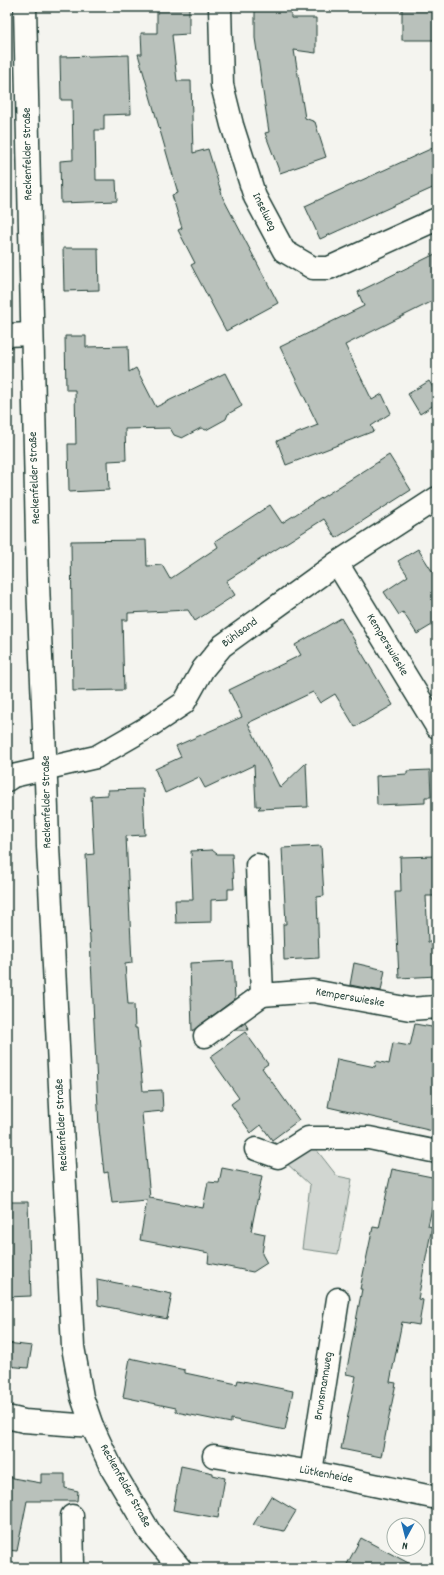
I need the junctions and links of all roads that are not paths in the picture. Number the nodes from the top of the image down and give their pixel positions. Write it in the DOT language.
graph roads {
  1 [pos="25,7"];
  2 [pos="220,7"];
  3 [pos="437,219"];
  4 [pos="31,334"];
  5 [pos="7,335"];
  6 [pos="437,498"];
  7 [pos="337,563"];
  8 [pos="437,727"];
  9 [pos="46,768"];
  10 [pos="7,780"];
  11 [pos="257,866"];
  12 [pos="262,995"];
  13 [pos="437,1007"];
  14 [pos="204,1036"];
  15 [pos="256,1149"];
  16 [pos="437,1152"];
  17 [pos="338,1299"];
  18 [pos="7,1418"];
  19 [pos="92,1426"];
  20 [pos="214,1456"];
  21 [pos="311,1472"];
  22 [pos="437,1498"];
  23 [pos="72,1516"];
  24 [pos="73,1568"];
  25 [pos="180,1568"];
  1 -- 4 [label="street, Reckenfelder Straße"];
  2 -- 3 [label="street, Inselweg"];
  4 -- 5 [label="street"];
  4 -- 9 [label="street, Reckenfelder Straße"];
  6 -- 7 [label="street, Bühlsand"];
  7 -- 8 [label="street, Kemperswieske"];
  7 -- 9 [label="street, Bühlsand"];
  9 -- 10 [label="street, Bühlsand"];
  9 -- 19 [label="street, Reckenfelder Straße"];
  11 -- 12 [label="street"];
  12 -- 13 [label="street, Kemperswieske"];
  12 -- 14 [label="street"];
  15 -- 16 [label="street"];
  17 -- 21 [label="street, Brunsmannweg"];
  18 -- 19 [label="street"];
  19 -- 25 [label="street, Reckenfelder Straße"];
  20 -- 21 [label="street, Lütkenheide"];
  21 -- 22 [label="street, Lütkenheide"];
  23 -- 24 [label="street"];
}
